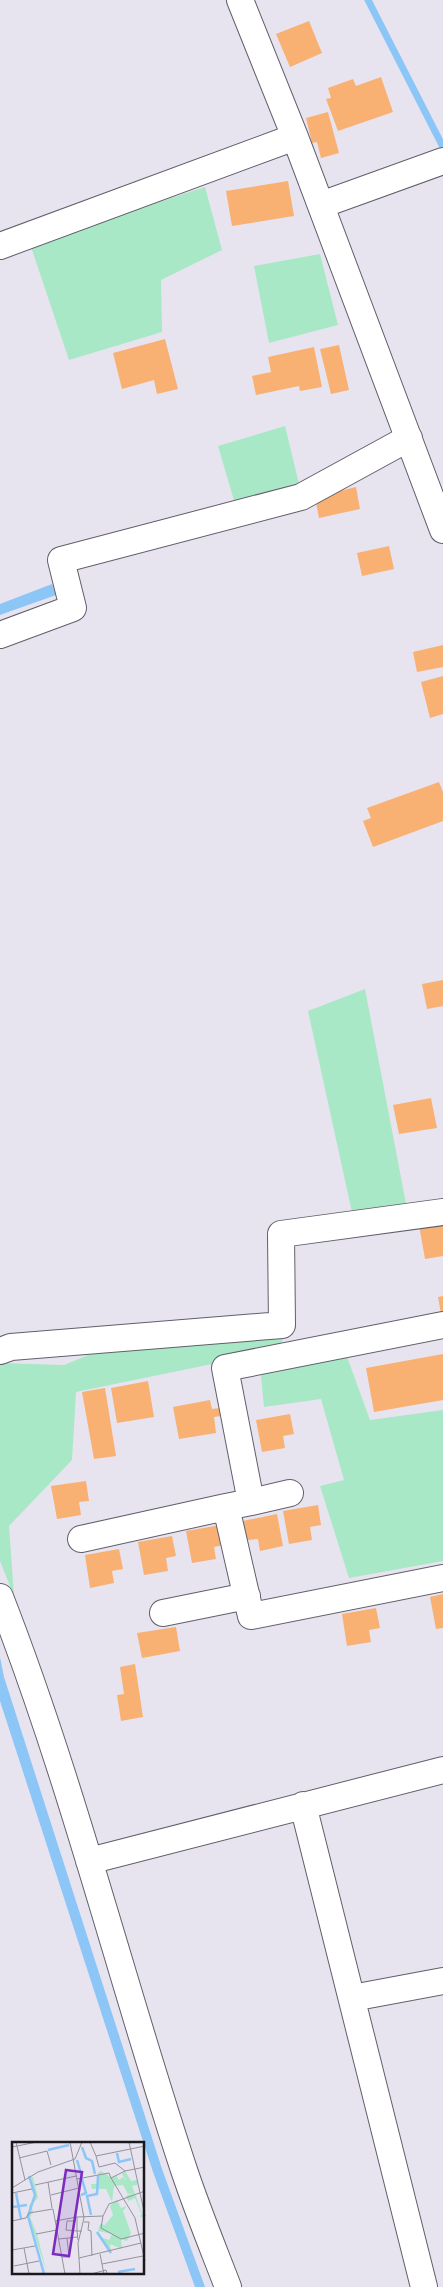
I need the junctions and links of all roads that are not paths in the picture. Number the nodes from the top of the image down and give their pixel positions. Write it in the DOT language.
graph roads {
  1 [pos="240,0"];
  2 [pos="295,136"];
  3 [pos="443,160"];
  4 [pos="321,205"];
  5 [pos="0,246"];
  6 [pos="409,438"];
  7 [pos="443,530"];
  8 [pos="0,634"];
  9 [pos="443,1212"];
  10 [pos="443,1325"];
  11 [pos="0,1351"];
  12 [pos="290,1493"];
  13 [pos="251,1502"];
  14 [pos="226,1507"];
  15 [pos="81,1539"];
  16 [pos="443,1578"];
  17 [pos="246,1596"];
  18 [pos="0,1597"];
  19 [pos="162,1613"];
  20 [pos="9,1645"];
  21 [pos="443,1770"];
  22 [pos="303,1805"];
  23 [pos="89,1861"];
  24 [pos="443,1981"];
  25 [pos="352,1998"];
  26 [pos="228,2287"];
  27 [pos="424,2287"];
  1 -- 2 [label="street"];
  2 -- 4 [label="street"];
  2 -- 5 [label="street"];
  3 -- 4 [label="street"];
  4 -- 6 [label="street"];
  6 -- 7 [label="street"];
  6 -- 8 [label="street"];
  9 -- 11 [label="street"];
  10 -- 13 [label="street"];
  12 -- 13 [label="street"];
  13 -- 14 [label="street"];
  14 -- 15 [label="street"];
  14 -- 17 [label="street"];
  16 -- 17 [label="street"];
  17 -- 19 [label="street"];
  18 -- 20 [label="street"];
  20 -- 23 [label="street"];
  21 -- 22 [label="street"];
  22 -- 23 [label="street"];
  22 -- 25 [label="street"];
  23 -- 26 [label="street"];
  24 -- 25 [label="street"];
  25 -- 27 [label="street"];
}
